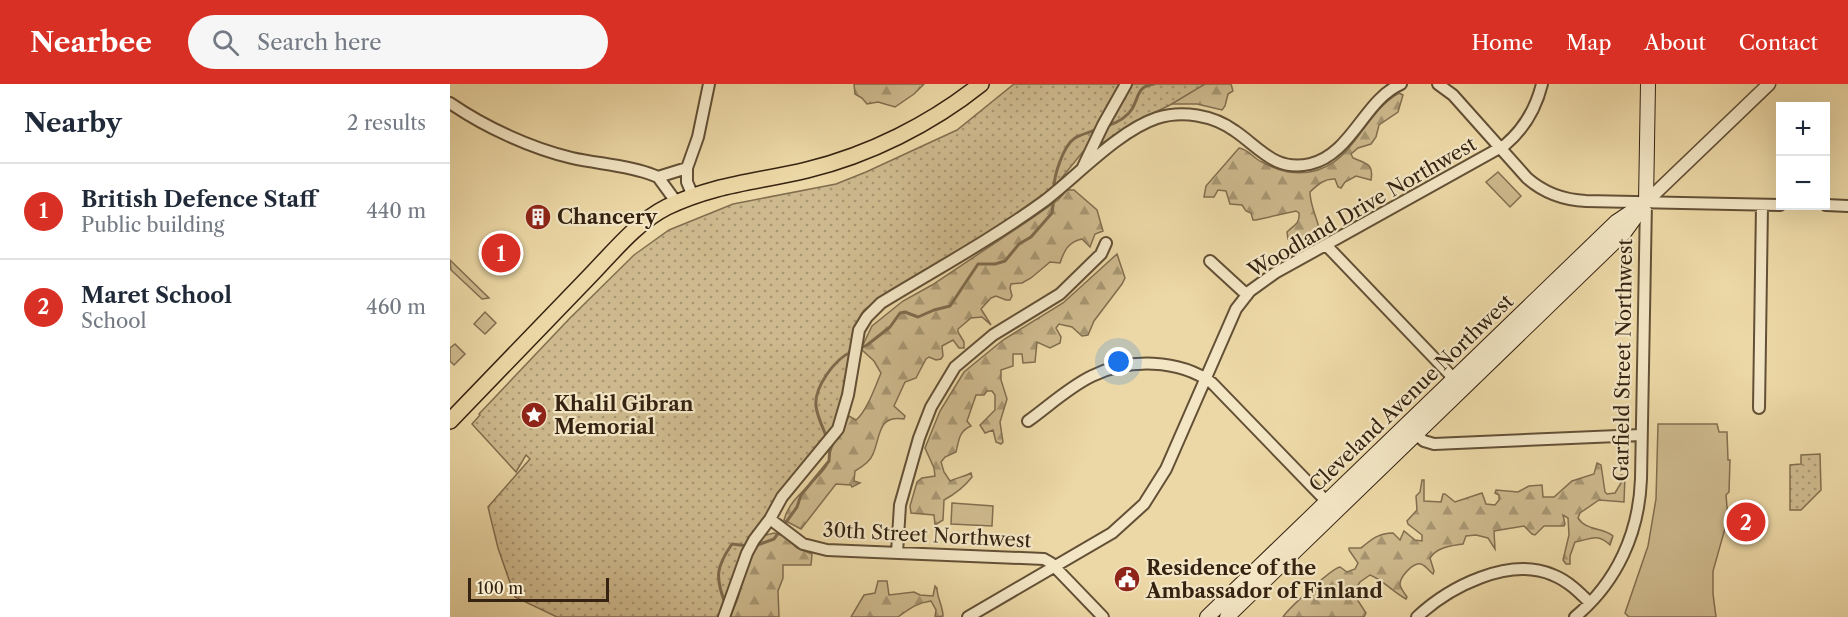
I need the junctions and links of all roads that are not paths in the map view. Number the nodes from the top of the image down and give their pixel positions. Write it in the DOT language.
graph roads {
  1 [pos="709,84"];
  2 [pos="981,84"];
  3 [pos="1126,84"];
  4 [pos="1401,84"];
  5 [pos="1438,84"];
  6 [pos="1542,84"];
  7 [pos="1648,84"];
  8 [pos="1769,84"];
  9 [pos="450,103"];
  10 [pos="1500,148"];
  11 [pos="687,168"];
  12 [pos="1082,170"];
  13 [pos="658,177"];
  14 [pos="693,196"];
  15 [pos="1646,202"];
  16 [pos="677,203"];
  17 [pos="1762,205"];
  18 [pos="1776,205"];
  19 [pos="1830,206"];
  20 [pos="1848,206"];
  21 [pos="1106,243"];
  22 [pos="1326,245"];
  23 [pos="1210,261"];
  24 [pos="1246,295"];
  25 [pos="1205,379"];
  26 [pos="1459,384"];
  27 [pos="1758,408"];
  28 [pos="450,421"];
  29 [pos="1028,421"];
  30 [pos="1411,430"];
  31 [pos="1641,435"];
  32 [pos="1331,507"];
  33 [pos="778,525"];
  34 [pos="897,553"];
  35 [pos="1054,567"];
  36 [pos="1244,591"];
  37 [pos="1590,603"];
  38 [pos="724,616"];
  39 [pos="968,617"];
  40 [pos="1103,617"];
  41 [pos="1207,617"];
  42 [pos="1227,617"];
  43 [pos="1417,617"];
  44 [pos="1575,617"];
  1 -- 11 [label="street"];
  2 -- 14 [label="main road"];
  3 -- 12 [label="street"];
  4 -- 12 [label="street"];
  5 -- 10 [label="street"];
  6 -- 10 [label="street, Woodland Drive Northwest"];
  7 -- 15 [label="main road, Garfield Street Northwest"];
  8 -- 15 [label="street, Cleveland Avenue Northwest"];
  9 -- 13 [label="street"];
  10 -- 15 [label="street"];
  10 -- 22 [label="street, Woodland Drive Northwest"];
  11 -- 13 [label="street"];
  11 -- 14 [label="street"];
  12 -- 33 [label="street"];
  13 -- 16 [label="street"];
  14 -- 16 [label="main road"];
  15 -- 17 [label="street"];
  15 -- 26 [label="main road, Cleveland Avenue Northwest"];
  15 -- 31 [label="street, Garfield Street Northwest"];
  16 -- 28 [label="main road"];
  17 -- 18 [label="street"];
  17 -- 27 [label="street"];
  19 -- 20 [label="street"];
  21 -- 34 [label="street"];
  22 -- 24 [label="street, Woodland Drive Northwest"];
  22 -- 26 [label="street"];
  23 -- 24 [label="street"];
  24 -- 25 [label="street, Woodland Drive Northwest"];
  25 -- 29 [label="street"];
  25 -- 32 [label="street"];
  25 -- 35 [label="street, Woodland Drive Northwest"];
  26 -- 30 [label="main road, Cleveland Avenue Northwest"];
  30 -- 31 [label="street"];
  30 -- 32 [label="main road, Cleveland Avenue Northwest"];
  31 -- 37 [label="street, Garfield Street Northwest"];
  32 -- 36 [label="main road, Cleveland Avenue Northwest"];
  33 -- 34 [label="street, 30th Street Northwest"];
  33 -- 38 [label="street"];
  34 -- 35 [label="street, 30th Street Northwest"];
  35 -- 39 [label="street, Woodland Drive Northwest"];
  35 -- 40 [label="street, 30th Street Northwest"];
  36 -- 41 [label="main road, Cleveland Avenue Northwest"];
  36 -- 42 [label="main road, Cleveland Avenue Northwest"];
  37 -- 43 [label="street"];
  37 -- 44 [label="street, Garfield Street Northwest"];
}
